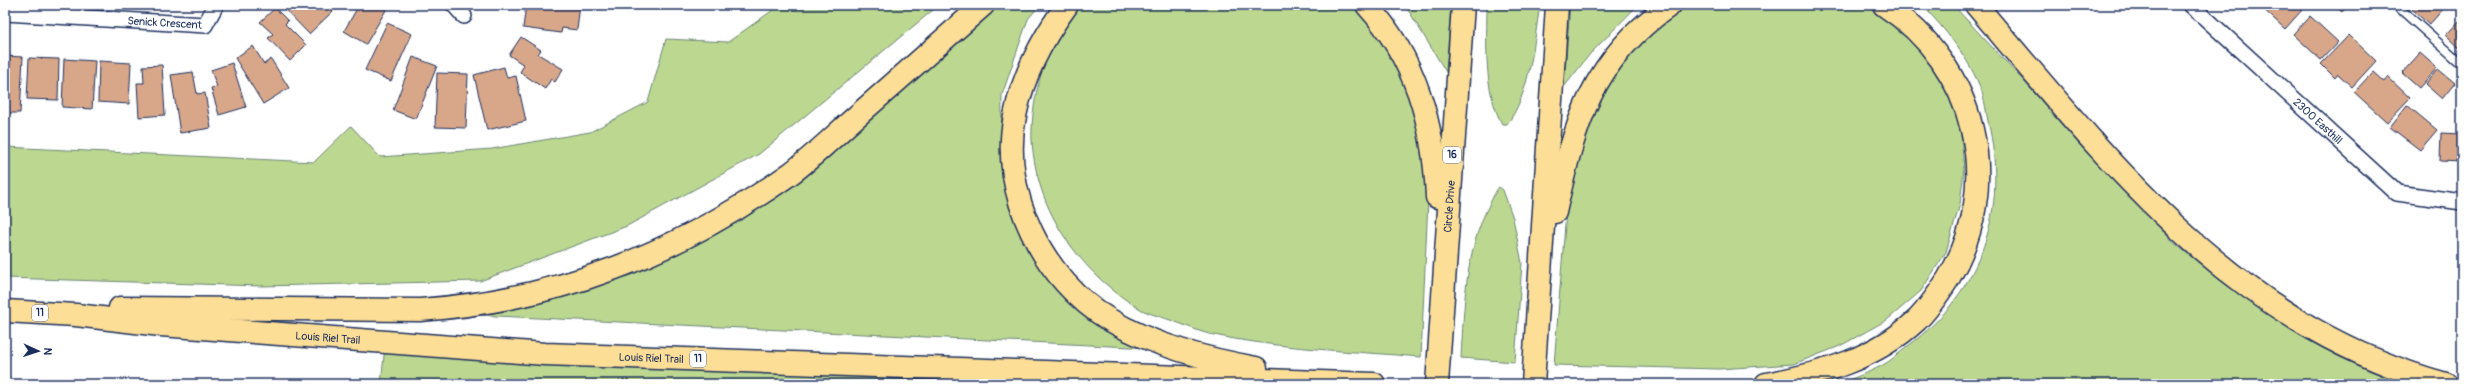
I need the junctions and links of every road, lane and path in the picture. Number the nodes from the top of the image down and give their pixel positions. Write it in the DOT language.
graph roads {
  1 [pos="216,5"];
  2 [pos="983,5"];
  3 [pos="1067,5"];
  4 [pos="1367,5"];
  5 [pos="1463,5"];
  6 [pos="1557,5"];
  7 [pos="1670,5"];
  8 [pos="1884,5"];
  9 [pos="1976,5"];
  10 [pos="2191,5"];
  11 [pos="2396,5"];
  12 [pos="6,10"];
  13 [pos="2462,64"];
  14 [pos="2462,202"];
  15 [pos="1539,302"];
  16 [pos="1442,306"];
  17 [pos="5,312"];
  18 [pos="76,315"];
  19 [pos="1322,382"];
  20 [pos="1374,384"];
  21 [pos="1437,384"];
  22 [pos="1533,384"];
  23 [pos="1766,384"];
  24 [pos="2446,384"];
  1 -- 12 [label="street, Senick Crescent"];
  2 -- 18 [label="highway"];
  3 -- 19 [label="highway"];
  4 -- 16 [label="highway"];
  5 -- 16 [label="highway, Circle Drive / 16"];
  6 -- 15 [label="highway"];
  7 -- 15 [label="highway"];
  8 -- 23 [label="highway"];
  9 -- 24 [label="highway"];
  10 -- 14 [label="street, 2300 Easthill"];
  11 -- 13 [label="lane"];
  15 -- 22 [label="highway"];
  16 -- 21 [label="highway, Circle Drive / 16"];
  17 -- 18 [label="highway, Louis Riel Trail / 11"];
  18 -- 19 [label="highway, Louis Riel Trail / 11"];
  19 -- 20 [label="highway"];
}
